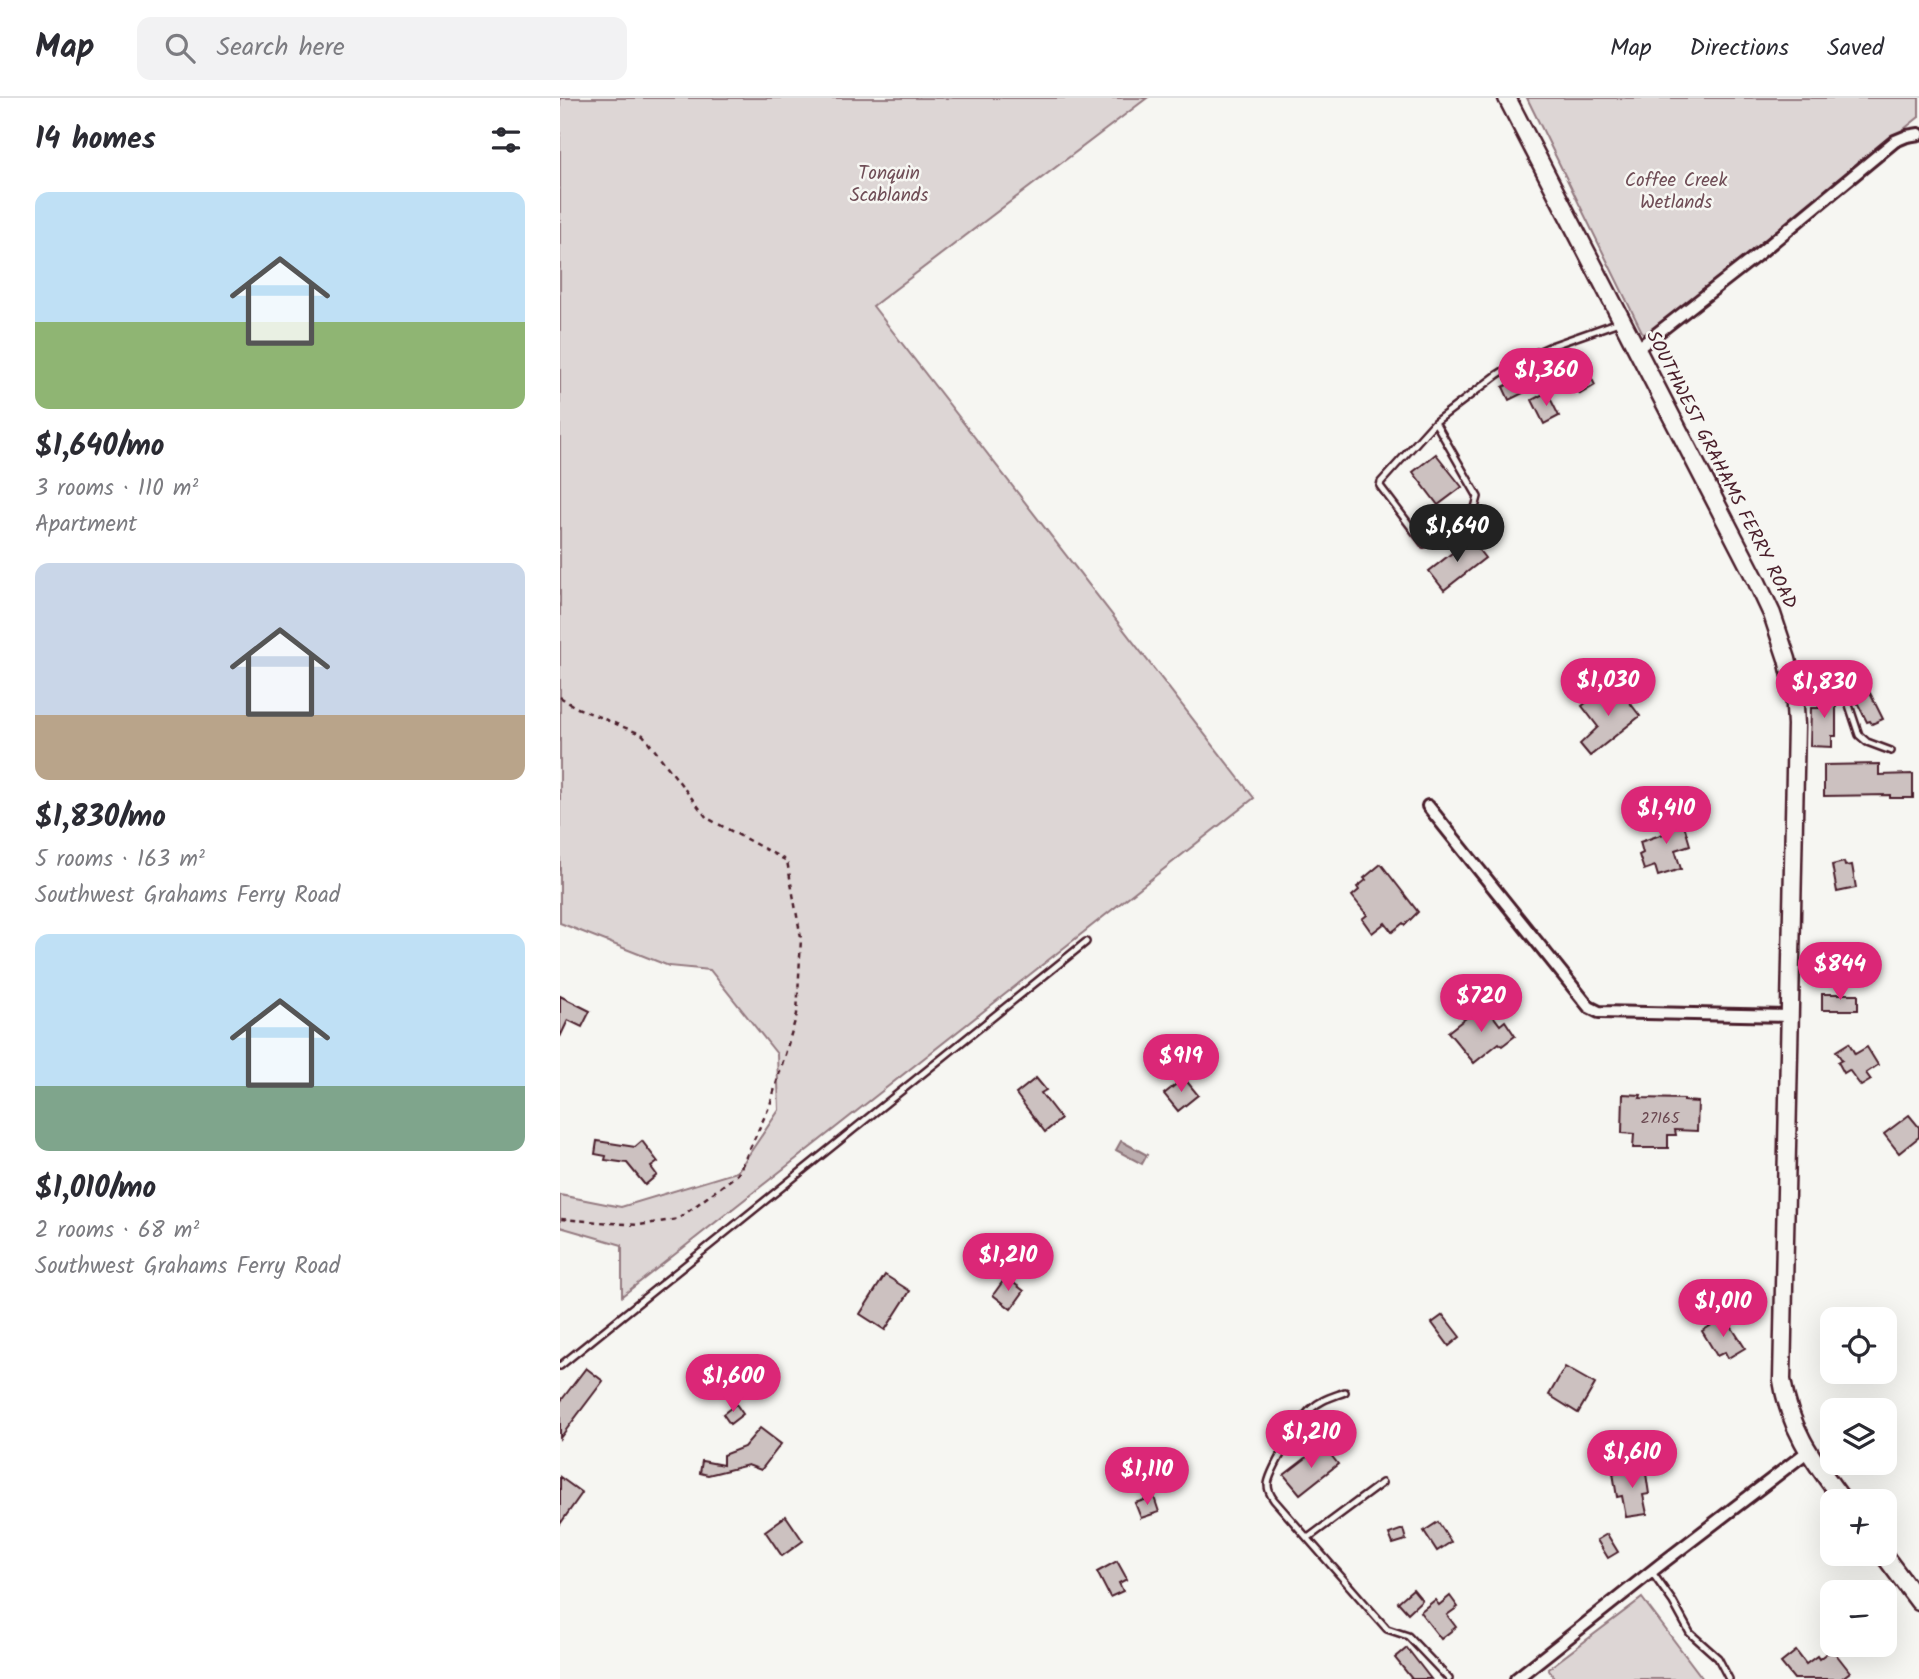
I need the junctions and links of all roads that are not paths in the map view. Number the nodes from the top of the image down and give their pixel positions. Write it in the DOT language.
graph roads {
  1 [pos="1507,98"];
  2 [pos="1919,134"];
  3 [pos="1622,321"];
  4 [pos="1637,349"];
  5 [pos="1435,422"];
  6 [pos="1792,682"];
  7 [pos="1891,751"];
  8 [pos="1428,806"];
  9 [pos="1086,942"];
  10 [pos="1789,1016"];
  11 [pos="560,1366"];
  12 [pos="1345,1392"];
  13 [pos="1807,1451"];
  14 [pos="1382,1483"];
  15 [pos="1835,1489"];
  16 [pos="1308,1538"];
  17 [pos="1892,1566"];
  18 [pos="1651,1571"];
  19 [pos="1919,1602"];
  20 [pos="1449,1679"];
  21 [pos="1516,1679"];
  22 [pos="1729,1679"];
  1 -- 3 [label="main road, SOUTHWEST GRAHAMS FERRY ROAD"];
  2 -- 4 [label="street"];
  3 -- 4 [label="main road, SOUTHWEST GRAHAMS FERRY ROAD"];
  3 -- 5 [label="lane"];
  4 -- 6 [label="main road, SOUTHWEST GRAHAMS FERRY ROAD"];
  5 -- 5 [label="lane"];
  6 -- 7 [label="lane"];
  6 -- 10 [label="main road, SOUTHWEST GRAHAMS FERRY ROAD"];
  8 -- 10 [label="street"];
  9 -- 11 [label="lane"];
  10 -- 13 [label="main road, SOUTHWEST GRAHAMS FERRY ROAD"];
  12 -- 16 [label="lane"];
  13 -- 15 [label="main road, SOUTHWEST GRAHAMS FERRY ROAD"];
  13 -- 18 [label="street"];
  14 -- 16 [label="lane"];
  16 -- 20 [label="lane"];
  17 -- 19 [label="main road"];
  18 -- 21 [label="street"];
  18 -- 22 [label="lane"];
}
